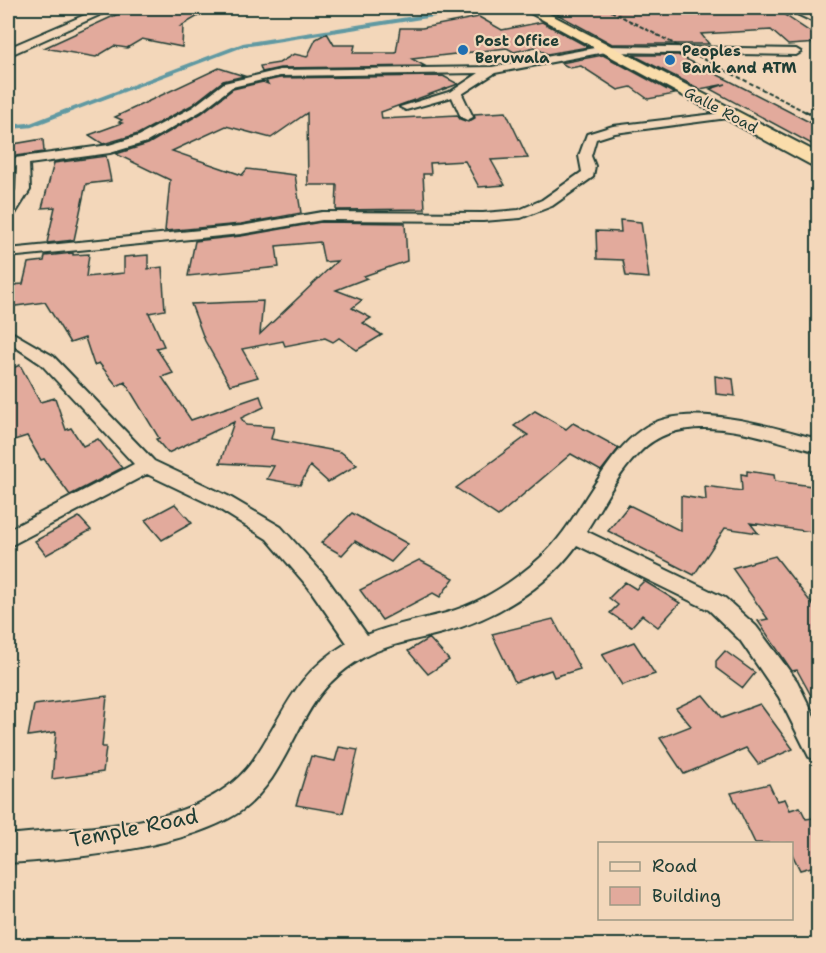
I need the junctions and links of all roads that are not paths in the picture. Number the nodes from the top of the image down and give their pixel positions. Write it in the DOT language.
graph roads {
  1 [pos="110,8"];
  2 [pos="530,8"];
  3 [pos="789,8"];
  4 [pos="819,21"];
  5 [pos="605,49"];
  6 [pos="8,52"];
  7 [pos="796,52"];
  8 [pos="492,70"];
  9 [pos="456,93"];
  10 [pos="406,107"];
  11 [pos="731,115"];
  12 [pos="467,117"];
  13 [pos="23,161"];
  14 [pos="819,161"];
  15 [pos="8,163"];
  16 [pos="8,214"];
  17 [pos="8,253"];
  18 [pos="8,335"];
  19 [pos="819,445"];
  20 [pos="147,466"];
  21 [pos="573,534"];
  22 [pos="8,539"];
  23 [pos="362,646"];
  24 [pos="819,749"];
  25 [pos="8,849"];
  1 -- 6 [label="street"];
  2 -- 5 [label="highway, Galle Road"];
  3 -- 4 [label="street"];
  5 -- 7 [label="street"];
  5 -- 8 [label="street"];
  5 -- 11 [label="highway, Galle Road"];
  8 -- 9 [label="street"];
  8 -- 13 [label="street"];
  9 -- 10 [label="street"];
  9 -- 12 [label="street"];
  11 -- 14 [label="highway, Galle Road"];
  11 -- 17 [label="street"];
  13 -- 15 [label="street"];
  13 -- 16 [label="street"];
  18 -- 20 [label="street"];
  19 -- 21 [label="street, Temple Road"];
  20 -- 22 [label="street"];
  20 -- 23 [label="street"];
  21 -- 23 [label="street, Temple Road"];
  21 -- 24 [label="street"];
  23 -- 25 [label="street, Temple Road"];
}
